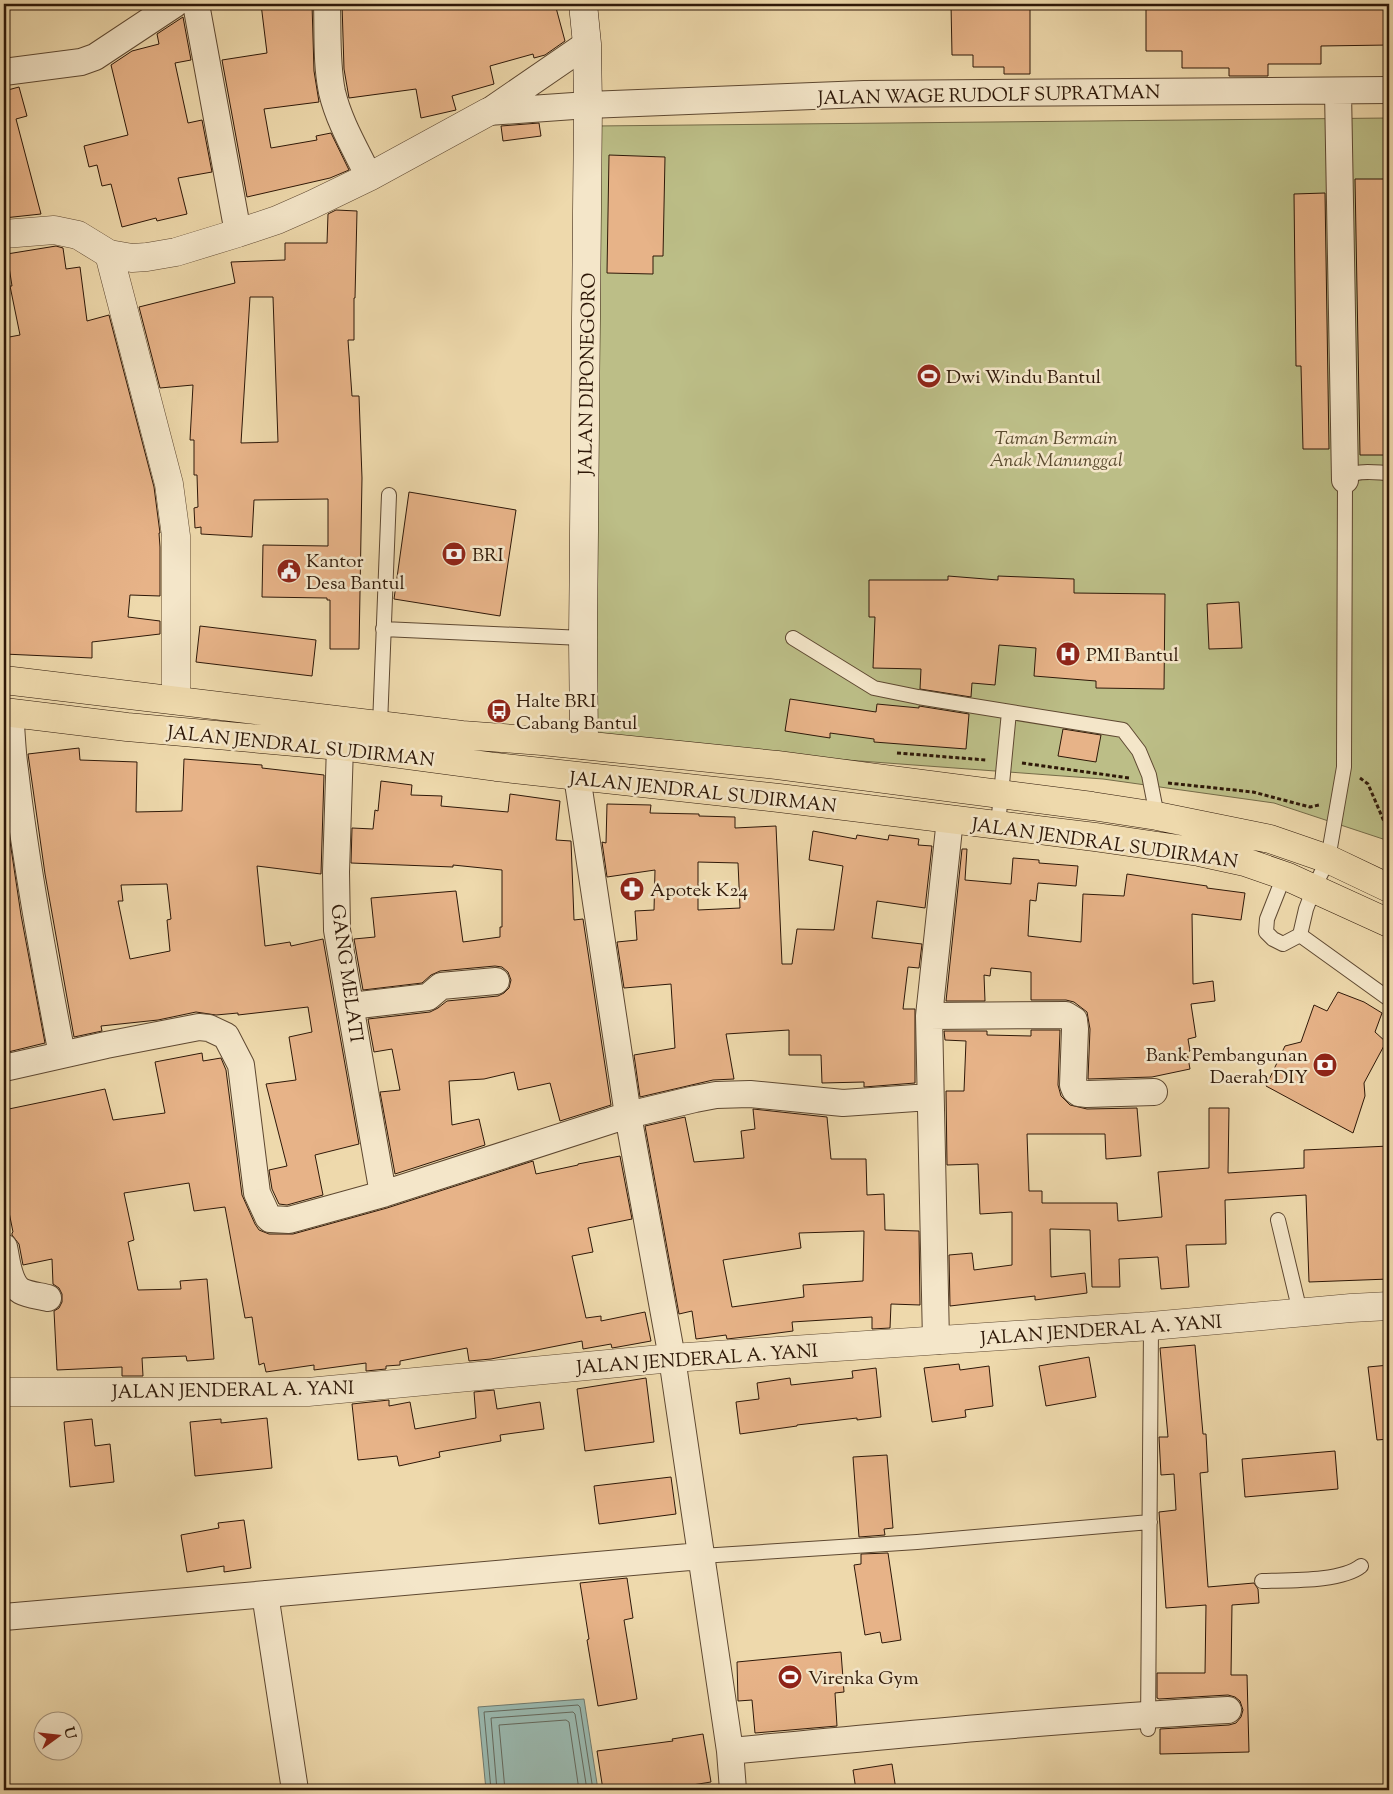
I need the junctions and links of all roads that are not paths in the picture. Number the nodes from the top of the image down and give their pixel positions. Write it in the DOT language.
graph roads {
  1 [pos="175,4"];
  2 [pos="196,4"];
  3 [pos="327,4"];
  4 [pos="583,4"];
  5 [pos="587,44"];
  6 [pos="4,72"];
  7 [pos="1389,90"];
  8 [pos="1338,91"];
  9 [pos="588,104"];
  10 [pos="488,112"];
  11 [pos="369,177"];
  12 [pos="238,233"];
  13 [pos="4,234"];
  14 [pos="108,254"];
  15 [pos="1389,473"];
  16 [pos="1346,480"];
  17 [pos="389,494"];
  18 [pos="383,629"];
  19 [pos="583,638"];
  20 [pos="794,638"];
  21 [pos="4,680"];
  22 [pos="176,700"];
  23 [pos="7,712"];
  24 [pos="1009,712"];
  25 [pos="380,725"];
  26 [pos="338,733"];
  27 [pos="584,745"];
  28 [pos="577,776"];
  29 [pos="1000,794"];
  30 [pos="1158,816"];
  31 [pos="950,819"];
  32 [pos="998,825"];
  33 [pos="1328,858"];
  34 [pos="1284,876"];
  35 [pos="1314,888"];
  36 [pos="1389,888"];
  37 [pos="1389,923"];
  38 [pos="1300,935"];
  39 [pos="496,981"];
  40 [pos="1389,999"];
  41 [pos="351,1006"];
  42 [pos="929,1016"];
  43 [pos="62,1055"];
  44 [pos="4,1068"];
  45 [pos="1154,1092"];
  46 [pos="930,1097"];
  47 [pos="628,1115"];
  48 [pos="383,1194"];
  49 [pos="1278,1220"];
  50 [pos="4,1247"];
  51 [pos="48,1298"];
  52 [pos="1389,1306"];
  53 [pos="1300,1312"];
  54 [pos="1151,1326"];
  55 [pos="936,1341"];
  56 [pos="672,1358"];
  57 [pos="4,1392"];
  58 [pos="1150,1522"];
  59 [pos="701,1556"];
  60 [pos="1361,1566"];
  61 [pos="1262,1581"];
  62 [pos="265,1594"];
  63 [pos="4,1617"];
  64 [pos="1228,1710"];
  65 [pos="1149,1722"];
  66 [pos="730,1751"];
  67 [pos="295,1790"];
  68 [pos="733,1790"];
  1 -- 6 [label="street"];
  2 -- 12 [label="street"];
  3 -- 11 [label="street"];
  4 -- 5 [label="street, JALAN DIPONEGORO"];
  5 -- 9 [label="street, JALAN DIPONEGORO"];
  5 -- 10 [label="street"];
  7 -- 8 [label="street, JALAN WAGE RUDOLF SUPRATMAN"];
  8 -- 9 [label="street, JALAN WAGE RUDOLF SUPRATMAN"];
  8 -- 16 [label="street"];
  9 -- 10 [label="street, JALAN WAGE RUDOLF SUPRATMAN"];
  9 -- 19 [label="street, JALAN DIPONEGORO"];
  10 -- 11 [label="street"];
  11 -- 12 [label="street"];
  12 -- 14 [label="street"];
  13 -- 14 [label="street"];
  14 -- 22 [label="street"];
  15 -- 16 [label="lane"];
  16 -- 33 [label="lane"];
  17 -- 18 [label="lane"];
  18 -- 19 [label="lane"];
  18 -- 25 [label="lane"];
  19 -- 27 [label="street, JALAN DIPONEGORO"];
  20 -- 24 [label="lane"];
  21 -- 22 [label="main road, JALAN JENDRAL SUDIRMAN"];
  22 -- 26 [label="main road, JALAN JENDRAL SUDIRMAN"];
  23 -- 26 [label="main road, JALAN JENDRAL SUDIRMAN"];
  23 -- 43 [label="street"];
  24 -- 29 [label="lane"];
  24 -- 30 [label="lane"];
  25 -- 26 [label="main road, JALAN JENDRAL SUDIRMAN"];
  25 -- 27 [label="main road, JALAN JENDRAL SUDIRMAN"];
  26 -- 28 [label="main road, JALAN JENDRAL SUDIRMAN"];
  26 -- 41 [label="street, GANG MELATI"];
  27 -- 29 [label="main road, JALAN JENDRAL SUDIRMAN"];
  28 -- 31 [label="main road, JALAN JENDRAL SUDIRMAN"];
  28 -- 47 [label="street"];
  29 -- 30 [label="main road, JALAN JENDRAL SUDIRMAN"];
  29 -- 32 [label="lane"];
  30 -- 33 [label="main road, JALAN JENDRAL SUDIRMAN"];
  31 -- 32 [label="main road, JALAN JENDRAL SUDIRMAN"];
  31 -- 42 [label="street"];
  32 -- 34 [label="main road, JALAN JENDRAL SUDIRMAN"];
  33 -- 35 [label="lane"];
  33 -- 36 [label="main road, JALAN JENDRAL SUDIRMAN"];
  34 -- 35 [label="main road, JALAN JENDRAL SUDIRMAN"];
  34 -- 38 [label="lane"];
  35 -- 37 [label="main road, JALAN JENDRAL SUDIRMAN"];
  35 -- 38 [label="lane"];
  38 -- 40 [label="lane"];
  39 -- 41 [label="street"];
  41 -- 48 [label="street, GANG MELATI"];
  42 -- 45 [label="street"];
  42 -- 46 [label="street"];
  43 -- 44 [label="street"];
  43 -- 48 [label="street"];
  46 -- 47 [label="street"];
  46 -- 55 [label="street"];
  47 -- 48 [label="street"];
  47 -- 56 [label="street"];
  49 -- 53 [label="lane"];
  50 -- 51 [label="street"];
  52 -- 53 [label="street, JALAN JENDERAL A. YANI"];
  53 -- 54 [label="street, JALAN JENDERAL A. YANI"];
  54 -- 55 [label="street, JALAN JENDERAL A. YANI"];
  54 -- 58 [label="lane"];
  55 -- 56 [label="street, JALAN JENDERAL A. YANI"];
  56 -- 57 [label="street, JALAN JENDERAL A. YANI"];
  56 -- 59 [label="street"];
  58 -- 59 [label="lane"];
  58 -- 65 [label="lane"];
  59 -- 62 [label="street"];
  59 -- 66 [label="street"];
  60 -- 61 [label="lane"];
  62 -- 63 [label="street"];
  62 -- 67 [label="street"];
  64 -- 65 [label="street"];
  65 -- 66 [label="street"];
  66 -- 68 [label="street"];
}
